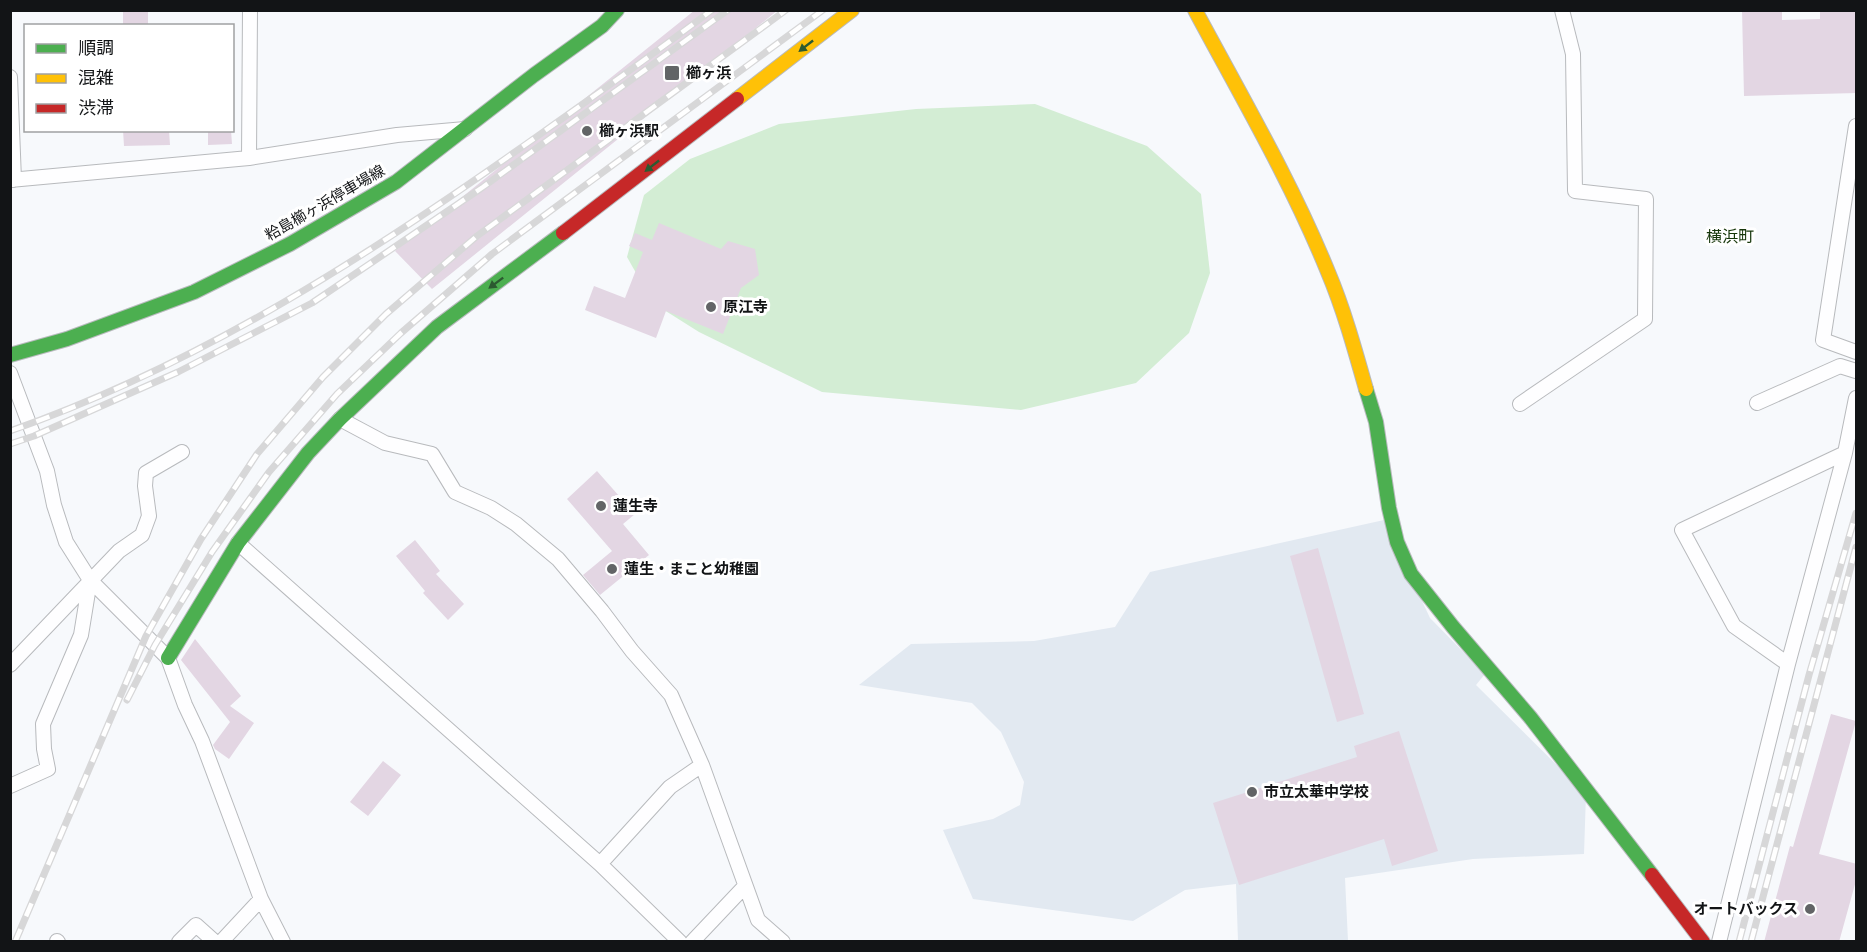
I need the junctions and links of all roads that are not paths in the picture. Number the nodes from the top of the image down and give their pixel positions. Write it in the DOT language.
graph roads {
  1 [pos="250,10"];
  2 [pos="617,10"];
  3 [pos="852,10"];
  4 [pos="1195,10"];
  5 [pos="1562,10"];
  6 [pos="10,77"];
  7 [pos="1857,126"];
  8 [pos="467,129"];
  9 [pos="249,158"];
  10 [pos="12,180"];
  11 [pos="1857,352"];
  12 [pos="10,355"];
  13 [pos="1857,371"];
  14 [pos="10,373"];
  15 [pos="1857,398"];
  16 [pos="1757,403"];
  17 [pos="1520,404"];
  18 [pos="340,419"];
  19 [pos="182,452"];
  20 [pos="1845,453"];
  21 [pos="238,543"];
  22 [pos="90,580"];
  23 [pos="168,658"];
  24 [pos="1788,664"];
  25 [pos="10,665"];
  26 [pos="702,765"];
  27 [pos="10,786"];
  28 [pos="600,864"];
  29 [pos="745,886"];
  30 [pos="261,899"];
  31 [pos="180,942"];
  32 [pos="215,942"];
  33 [pos="221,942"];
  34 [pos="284,942"];
  35 [pos="680,942"];
  36 [pos="692,942"];
  37 [pos="783,942"];
  38 [pos="1703,942"];
  39 [pos="1719,942"];
  1 -- 9 [label="street"];
  2 -- 8 [label="street, 粭島櫛ヶ浜停車場線"];
  3 -- 18 [label="street, one-way"];
  4 -- 38 [label="street"];
  5 -- 17 [label="street"];
  6 -- 10 [label="street"];
  7 -- 11 [label="street"];
  8 -- 9 [label="street"];
  8 -- 12 [label="street, 粭島櫛ヶ浜停車場線"];
  9 -- 10 [label="street"];
  13 -- 16 [label="street"];
  14 -- 22 [label="street"];
  15 -- 20 [label="street"];
  18 -- 21 [label="street"];
  18 -- 26 [label="street"];
  19 -- 22 [label="street"];
  20 -- 24 [label="street"];
  20 -- 24 [label="street"];
  21 -- 23 [label="street"];
  21 -- 28 [label="street"];
  22 -- 23 [label="street"];
  22 -- 25 [label="street"];
  22 -- 27 [label="street"];
  23 -- 30 [label="street"];
  24 -- 39 [label="street"];
  26 -- 28 [label="street"];
  26 -- 29 [label="street"];
  28 -- 35 [label="street"];
  29 -- 36 [label="street"];
  29 -- 37 [label="street"];
  30 -- 33 [label="street"];
  30 -- 34 [label="street"];
  31 -- 32 [label="street"];
}
